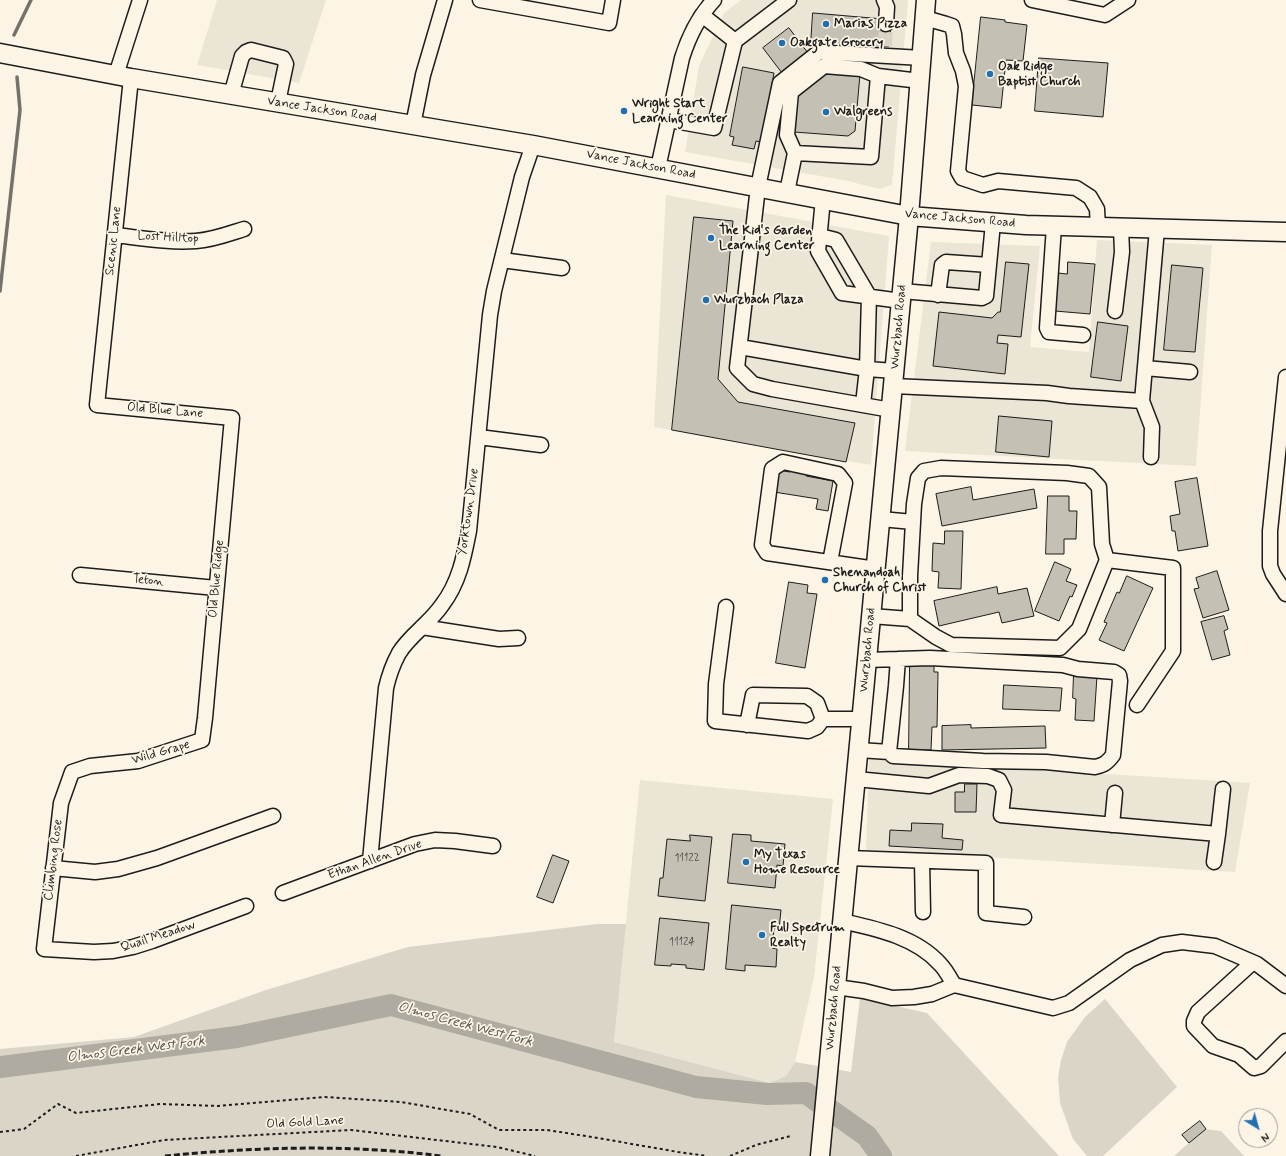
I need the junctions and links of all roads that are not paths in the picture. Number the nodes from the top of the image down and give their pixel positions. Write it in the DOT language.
graph roads {
  1 [pos="140,0"];
  2 [pos="445,0"];
  3 [pos="480,0"];
  4 [pos="613,0"];
  5 [pos="789,0"];
  6 [pos="884,0"];
  7 [pos="926,0"];
  8 [pos="1032,0"];
  9 [pos="1128,0"];
  10 [pos="705,6"];
  11 [pos="925,18"];
  12 [pos="886,24"];
  13 [pos="735,41"];
  14 [pos="0,53"];
  15 [pos="922,58"];
  16 [pos="878,76"];
  17 [pos="124,77"];
  18 [pos="920,81"];
  19 [pos="231,95"];
  20 [pos="278,102"];
  21 [pos="669,120"];
  22 [pos="413,125"];
  23 [pos="534,145"];
  24 [pos="795,152"];
  25 [pos="658,168"];
  26 [pos="758,188"];
  27 [pos="787,192"];
  28 [pos="823,199"];
  29 [pos="909,216"];
  30 [pos="993,222"];
  31 [pos="1054,226"];
  32 [pos="1098,228"];
  33 [pos="1121,228"];
  34 [pos="244,229"];
  35 [pos="1157,229"];
  36 [pos="1286,232"];
  37 [pos="115,235"];
  38 [pos="820,236"];
  39 [pos="502,260"];
  40 [pos="989,265"];
  41 [pos="562,268"];
  42 [pos="938,295"];
  43 [pos="869,296"];
  44 [pos="902,296"];
  45 [pos="1115,310"];
  46 [pos="1083,335"];
  47 [pos="740,347"];
  48 [pos="1145,368"];
  49 [pos="868,369"];
  50 [pos="1190,372"];
  51 [pos="1286,377"];
  52 [pos="894,379"];
  53 [pos="1142,401"];
  54 [pos="863,404"];
  55 [pos="97,405"];
  56 [pos="891,410"];
  57 [pos="232,418"];
  58 [pos="478,437"];
  59 [pos="541,445"];
  60 [pos="1151,457"];
  61 [pos="880,519"];
  62 [pos="913,522"];
  63 [pos="1107,560"];
  64 [pos="830,562"];
  65 [pos="876,568"];
  66 [pos="80,575"];
  67 [pos="216,588"];
  68 [pos="1286,594"];
  69 [pos="726,607"];
  70 [pos="871,616"];
  71 [pos="910,619"];
  72 [pos="422,627"];
  73 [pos="518,638"];
  74 [pos="898,659"];
  75 [pos="867,660"];
  76 [pos="1137,705"];
  77 [pos="823,719"];
  78 [pos="862,719"];
  79 [pos="747,725"];
  80 [pos="202,740"];
  81 [pos="858,750"];
  82 [pos="889,752"];
  83 [pos="72,772"];
  84 [pos="856,779"];
  85 [pos="1223,789"];
  86 [pos="1115,793"];
  87 [pos="273,816"];
  88 [pos="1112,825"];
  89 [pos="1218,834"];
  90 [pos="493,846"];
  91 [pos="848,858"];
  92 [pos="370,861"];
  93 [pos="922,861"];
  94 [pos="1214,862"];
  95 [pos="54,868"];
  96 [pos="283,893"];
  97 [pos="246,906"];
  98 [pos="923,912"];
  99 [pos="1024,916"];
  100 [pos="842,921"];
  101 [pos="44,949"];
  102 [pos="1252,962"];
  103 [pos="954,985"];
  104 [pos="1286,986"];
  105 [pos="836,996"];
  106 [pos="1286,1041"];
  107 [pos="820,1156"];
  1 -- 17 [label="street, Scenic Lane"];
  2 -- 22 [label="street"];
  3 -- 4 [label="street"];
  5 -- 13 [label="street"];
  6 -- 12 [label="street"];
  7 -- 11 [label="main road, Wurzbach Road"];
  8 -- 9 [label="street"];
  10 -- 13 [label="street"];
  10 -- 21 [label="street"];
  11 -- 15 [label="main road, Wurzbach Road"];
  11 -- 32 [label="street"];
  13 -- 21 [label="street"];
  14 -- 17 [label="main road, Vance Jackson Road"];
  15 -- 18 [label="main road, Wurzbach Road"];
  15 -- 26 [label="street"];
  16 -- 18 [label="street"];
  16 -- 24 [label="street"];
  16 -- 24 [label="street"];
  17 -- 19 [label="main road, Vance Jackson Road"];
  17 -- 37 [label="street, Scenic Lane"];
  18 -- 29 [label="main road, Wurzbach Road"];
  19 -- 20 [label="main road, Vance Jackson Road"];
  19 -- 20 [label="street"];
  20 -- 22 [label="main road, Vance Jackson Road"];
  21 -- 25 [label="street"];
  22 -- 23 [label="main road, Vance Jackson Road"];
  23 -- 25 [label="main road, Vance Jackson Road"];
  23 -- 39 [label="street, Yorktown Drive"];
  24 -- 27 [label="street"];
  25 -- 26 [label="main road, Vance Jackson Road"];
  26 -- 27 [label="main road, Vance Jackson Road"];
  26 -- 47 [label="street"];
  27 -- 28 [label="main road, Vance Jackson Road"];
  28 -- 29 [label="main road, Vance Jackson Road"];
  28 -- 38 [label="street"];
  29 -- 30 [label="main road, Vance Jackson Road"];
  29 -- 44 [label="main road, Wurzbach Road"];
  30 -- 31 [label="main road, Vance Jackson Road"];
  30 -- 40 [label="street"];
  31 -- 32 [label="main road, Vance Jackson Road"];
  31 -- 46 [label="street"];
  32 -- 33 [label="main road, Vance Jackson Road"];
  33 -- 35 [label="main road, Vance Jackson Road"];
  33 -- 45 [label="street"];
  34 -- 37 [label="street, Lost Hilltop"];
  35 -- 36 [label="main road, Vance Jackson Road"];
  35 -- 48 [label="street"];
  37 -- 55 [label="street, Scenic Lane"];
  38 -- 43 [label="street"];
  38 -- 43 [label="street"];
  39 -- 41 [label="street"];
  39 -- 58 [label="street, Yorktown Drive"];
  40 -- 42 [label="street"];
  40 -- 42 [label="street"];
  42 -- 44 [label="street"];
  43 -- 44 [label="street"];
  43 -- 49 [label="street"];
  44 -- 52 [label="main road, Wurzbach Road"];
  47 -- 49 [label="street"];
  47 -- 54 [label="street"];
  48 -- 50 [label="street"];
  48 -- 53 [label="street"];
  49 -- 52 [label="street"];
  49 -- 54 [label="street"];
  51 -- 68 [label="street"];
  52 -- 53 [label="street"];
  52 -- 56 [label="main road, Wurzbach Road"];
  53 -- 60 [label="street"];
  54 -- 56 [label="street"];
  55 -- 57 [label="street, Old Blue Lane"];
  56 -- 61 [label="main road, Wurzbach Road"];
  57 -- 67 [label="street, Old Blue Ridge"];
  58 -- 59 [label="street"];
  58 -- 72 [label="street, Yorktown Drive"];
  61 -- 62 [label="street"];
  61 -- 65 [label="main road, Wurzbach Road"];
  62 -- 63 [label="street"];
  62 -- 71 [label="street"];
  63 -- 71 [label="street"];
  63 -- 76 [label="street"];
  64 -- 64 [label="street"];
  64 -- 65 [label="street"];
  65 -- 70 [label="main road, Wurzbach Road"];
  66 -- 67 [label="street, Teton"];
  67 -- 80 [label="street, Old Blue Ridge"];
  69 -- 79 [label="street"];
  70 -- 71 [label="street"];
  70 -- 75 [label="main road, Wurzbach Road"];
  72 -- 73 [label="street"];
  72 -- 92 [label="street, Yorktown Drive"];
  74 -- 75 [label="street"];
  74 -- 82 [label="street"];
  74 -- 82 [label="street"];
  75 -- 78 [label="main road, Wurzbach Road"];
  77 -- 78 [label="street"];
  77 -- 79 [label="street"];
  77 -- 79 [label="street"];
  78 -- 81 [label="main road, Wurzbach Road"];
  80 -- 83 [label="street, Wild Grape"];
  81 -- 82 [label="street"];
  81 -- 84 [label="main road, Wurzbach Road"];
  83 -- 95 [label="street, Climbing Rose"];
  84 -- 88 [label="street"];
  84 -- 91 [label="main road, Wurzbach Road"];
  85 -- 89 [label="street"];
  86 -- 88 [label="street"];
  87 -- 95 [label="street"];
  88 -- 89 [label="street"];
  89 -- 94 [label="street"];
  90 -- 92 [label="street, Ethan Allen Drive"];
  91 -- 93 [label="street"];
  91 -- 100 [label="main road, Wurzbach Road"];
  92 -- 96 [label="street, Ethan Allen Drive"];
  93 -- 98 [label="street"];
  93 -- 99 [label="street"];
  95 -- 101 [label="street, Climbing Rose"];
  97 -- 101 [label="street, Quail Meadow"];
  100 -- 103 [label="street"];
  100 -- 105 [label="main road, Wurzbach Road"];
  102 -- 103 [label="street"];
  102 -- 104 [label="street"];
  102 -- 106 [label="street"];
  103 -- 105 [label="street"];
  105 -- 107 [label="main road, Wurzbach Road"];
}
